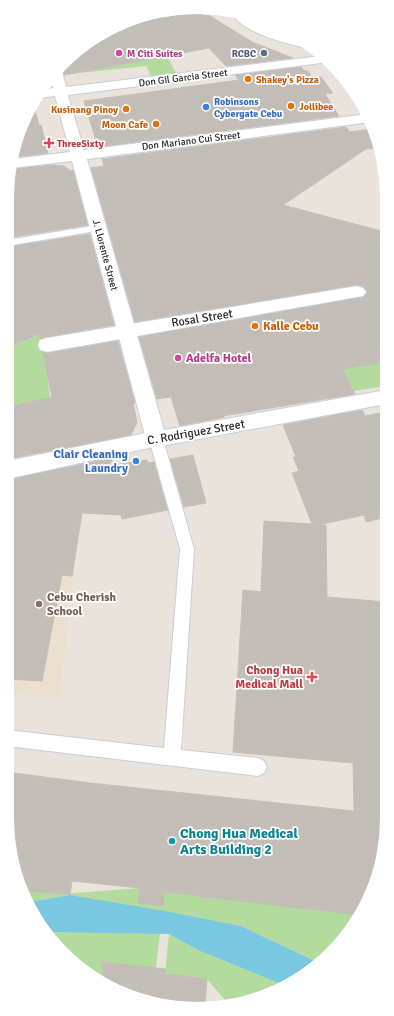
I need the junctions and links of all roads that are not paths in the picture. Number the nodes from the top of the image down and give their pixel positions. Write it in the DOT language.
graph roads {
  1 [pos="243,20"];
  2 [pos="287,38"];
  3 [pos="319,60"];
  4 [pos="57,79"];
  5 [pos="60,92"];
  6 [pos="46,93"];
  7 [pos="362,118"];
  8 [pos="78,155"];
  9 [pos="18,163"];
  10 [pos="98,228"];
  11 [pos="14,242"];
  12 [pos="357,292"];
  13 [pos="126,331"];
  14 [pos="47,345"];
  15 [pos="380,398"];
  16 [pos="156,439"];
  17 [pos="14,469"];
  18 [pos="14,739"];
  19 [pos="172,758"];
  20 [pos="258,767"];
  1 -- 2 [label="street"];
  3 -- 5 [label="street, Don Gil Garcia Street"];
  4 -- 5 [label="street, J. Llorente Street"];
  5 -- 6 [label="street, Don Gil Garcia Street"];
  5 -- 8 [label="street, J. Llorente Street"];
  7 -- 8 [label="street, Don Mariano Cui Street"];
  8 -- 9 [label="street, Don Mariano Cui Street"];
  8 -- 10 [label="street, J. Llorente Street"];
  10 -- 11 [label="lane"];
  10 -- 13 [label="street, J. Llorente Street"];
  12 -- 13 [label="street, Rosal Street"];
  13 -- 14 [label="street, Rosal Street"];
  13 -- 16 [label="street, J. Llorente Street"];
  15 -- 16 [label="street, C. Rodriguez Street"];
  16 -- 17 [label="street, C. Rodriguez Street"];
  16 -- 19 [label="lane"];
  18 -- 19 [label="lane"];
  19 -- 20 [label="lane"];
}
